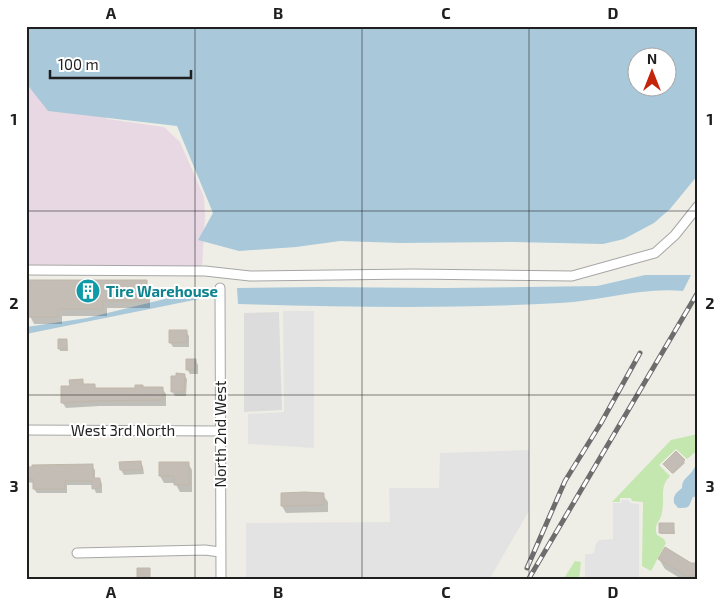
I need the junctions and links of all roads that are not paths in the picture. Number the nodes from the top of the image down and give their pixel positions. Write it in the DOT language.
graph roads {
  1 [pos="698,206"];
  2 [pos="26,270"];
  3 [pos="220,288"];
  4 [pos="26,430"];
  5 [pos="220,431"];
  6 [pos="220,552"];
  7 [pos="77,553"];
  8 [pos="220,580"];
  1 -- 2 [label="street"];
  3 -- 5 [label="street, North 2nd West"];
  4 -- 5 [label="street, West 3rd North"];
  5 -- 6 [label="street, North 2nd West"];
  6 -- 7 [label="street"];
  6 -- 8 [label="street, North 2nd West"];
}
